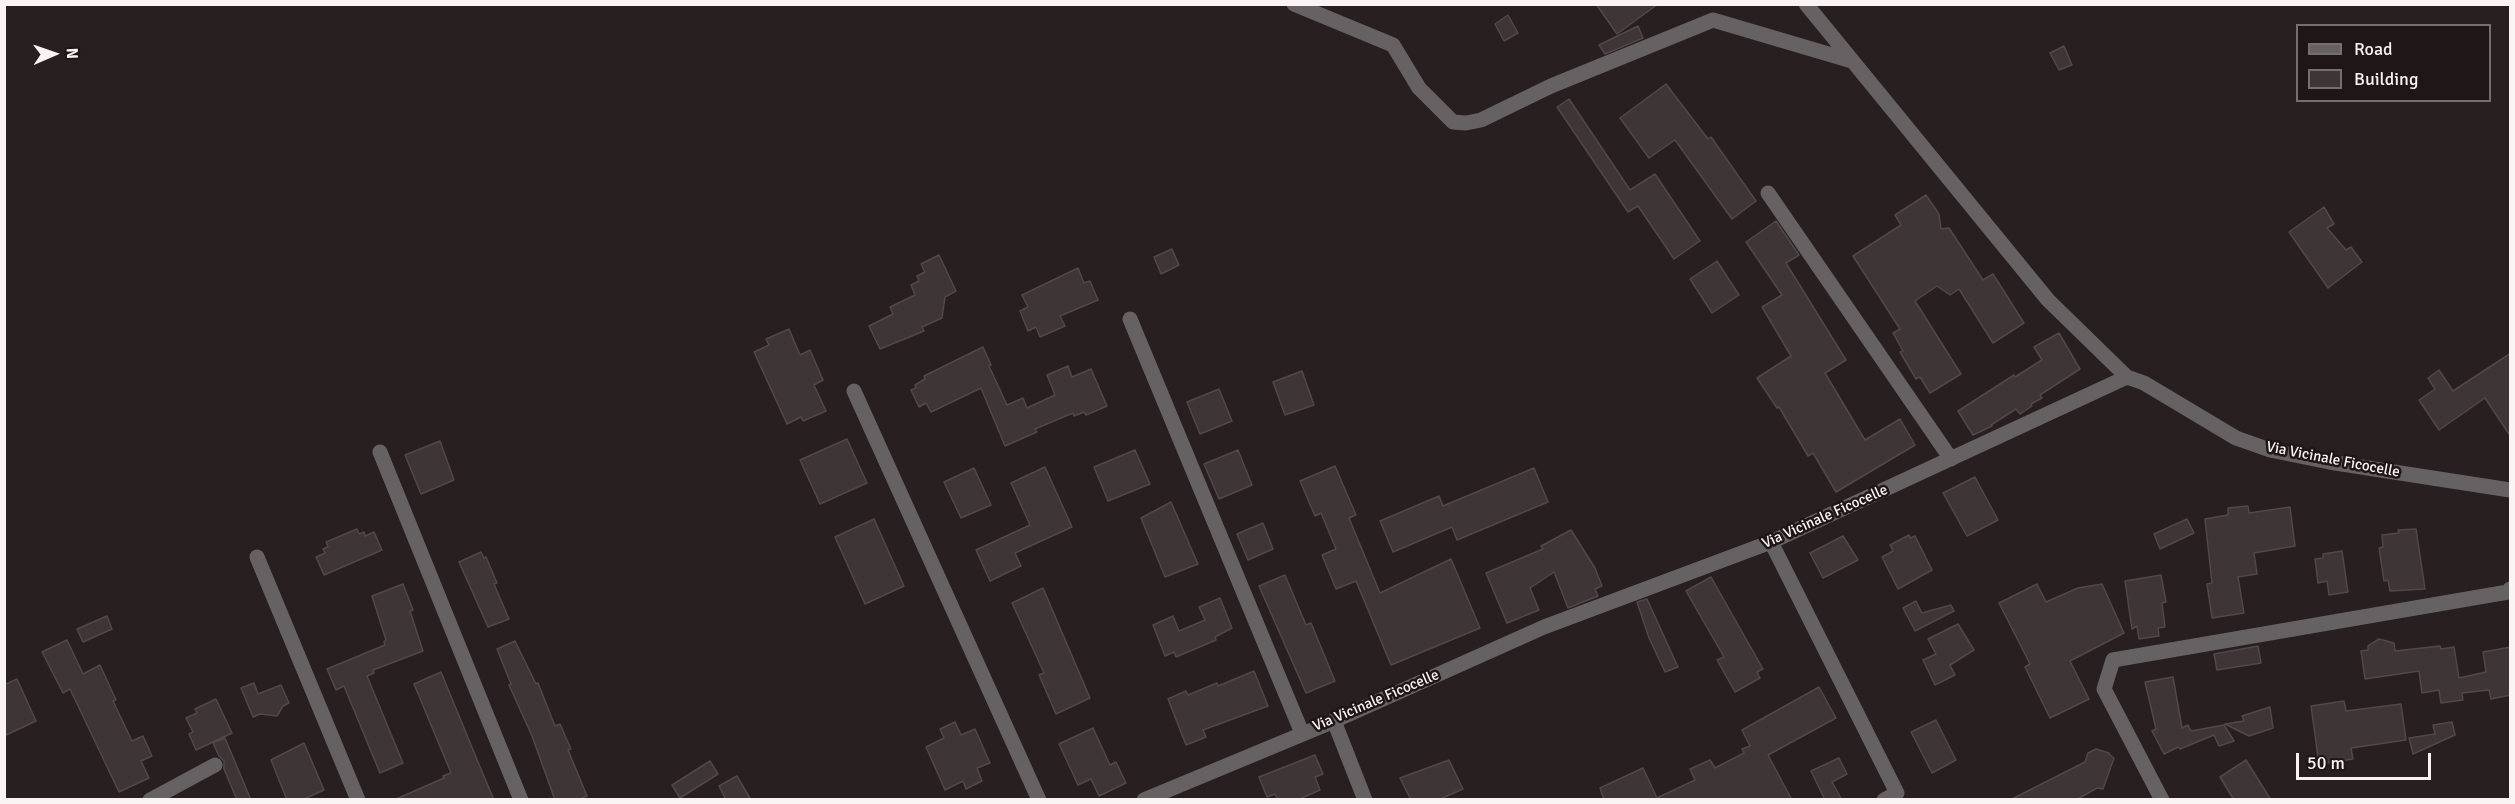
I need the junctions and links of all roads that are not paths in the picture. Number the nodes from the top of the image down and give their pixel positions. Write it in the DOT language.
graph roads {
  1 [pos="1294,4"];
  2 [pos="1806,4"];
  3 [pos="1852,61"];
  4 [pos="1768,193"];
  5 [pos="1130,319"];
  6 [pos="2127,377"];
  7 [pos="854,391"];
  8 [pos="380,452"];
  9 [pos="1951,459"];
  10 [pos="2511,490"];
  11 [pos="1771,542"];
  12 [pos="257,557"];
  13 [pos="2511,589"];
  14 [pos="1334,721"];
  15 [pos="1302,733"];
  16 [pos="215,765"];
  17 [pos="150,800"];
  18 [pos="358,800"];
  19 [pos="521,800"];
  20 [pos="1039,800"];
  21 [pos="1144,800"];
  22 [pos="1365,800"];
  23 [pos="1884,800"];
  24 [pos="2162,800"];
  1 -- 3 [label="street"];
  2 -- 3 [label="street"];
  3 -- 6 [label="street"];
  4 -- 9 [label="street"];
  5 -- 15 [label="street"];
  6 -- 9 [label="street, Via Vicinale Ficocelle"];
  6 -- 10 [label="street, Via Vicinale Ficocelle"];
  7 -- 20 [label="street"];
  8 -- 19 [label="street"];
  9 -- 11 [label="street, Via Vicinale Ficocelle"];
  11 -- 14 [label="street, Via Vicinale Ficocelle"];
  11 -- 23 [label="street"];
  12 -- 18 [label="street"];
  13 -- 24 [label="street"];
  14 -- 15 [label="street, Via Vicinale Ficocelle"];
  14 -- 22 [label="street"];
  15 -- 21 [label="street, Via Vicinale Ficocelle"];
  16 -- 17 [label="street"];
}
